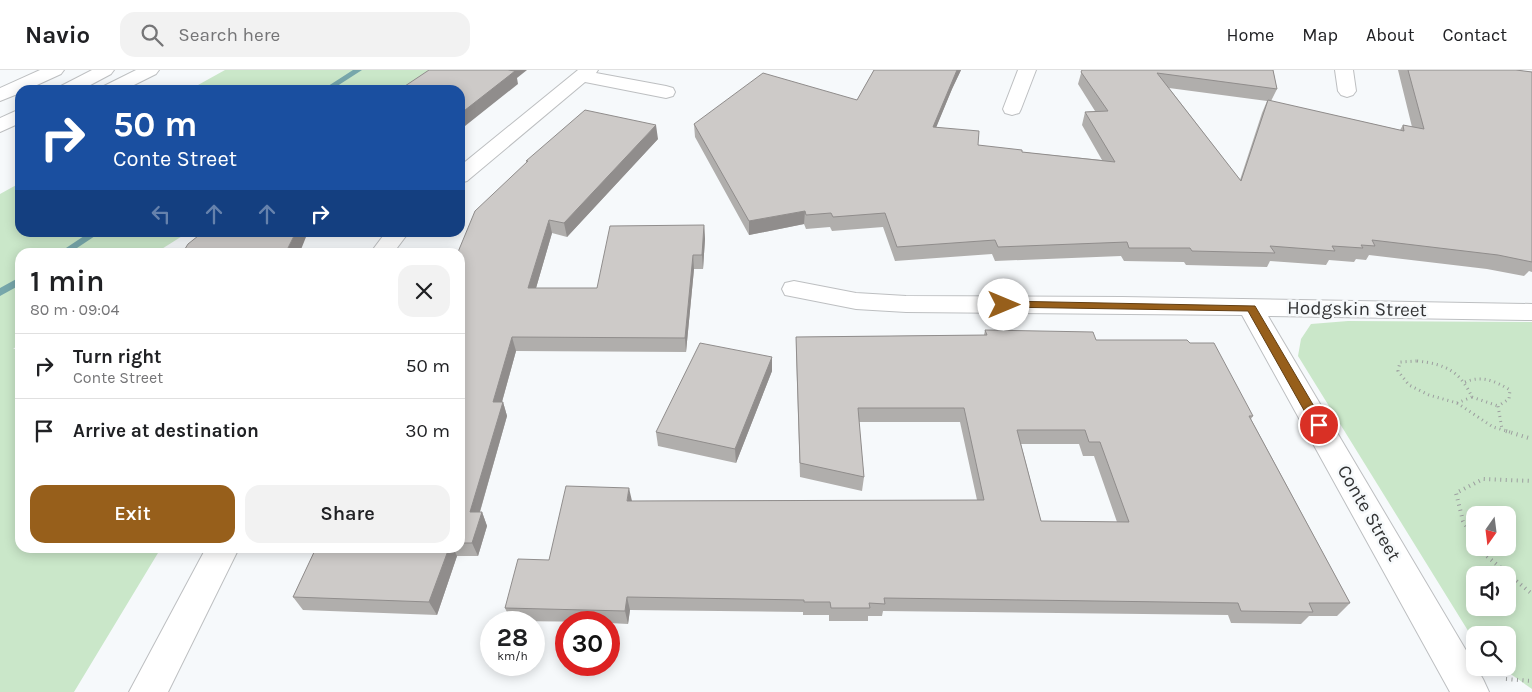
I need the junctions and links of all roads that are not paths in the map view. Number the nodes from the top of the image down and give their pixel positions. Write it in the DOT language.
graph roads {
  1 [pos="55,70"];
  2 [pos="105,70"];
  3 [pos="150,70"];
  4 [pos="1027,70"];
  5 [pos="1344,70"];
  6 [pos="585,73"];
  7 [pos="23,85"];
  8 [pos="76,85"];
  9 [pos="120,85"];
  10 [pos="15,89"];
  11 [pos="1348,91"];
  12 [pos="666,92"];
  13 [pos="0,96"];
  14 [pos="1012,109"];
  15 [pos="15,118"];
  16 [pos="0,126"];
  17 [pos="15,138"];
  18 [pos="0,146"];
  19 [pos="465,173"];
  20 [pos="394,237"];
  21 [pos="385,248"];
  22 [pos="794,289"];
  23 [pos="1251,308"];
  24 [pos="1532,312"];
  25 [pos="220,553"];
  26 [pos="148,692"];
  27 [pos="1470,692"];
  1 -- 7 [label="main road"];
  2 -- 8 [label="main road"];
  3 -- 9 [label="main road"];
  4 -- 14 [label="main road"];
  5 -- 11 [label="main road"];
  6 -- 12 [label="main road"];
  6 -- 19 [label="main road"];
  10 -- 13 [label="main road"];
  15 -- 16 [label="main road"];
  17 -- 18 [label="main road"];
  20 -- 21 [label="main road"];
  22 -- 23 [label="main road, Hodgskin Street"];
  23 -- 24 [label="main road, Hodgskin Street"];
  23 -- 27 [label="main road, Conte Street"];
  25 -- 26 [label="main road"];
}
